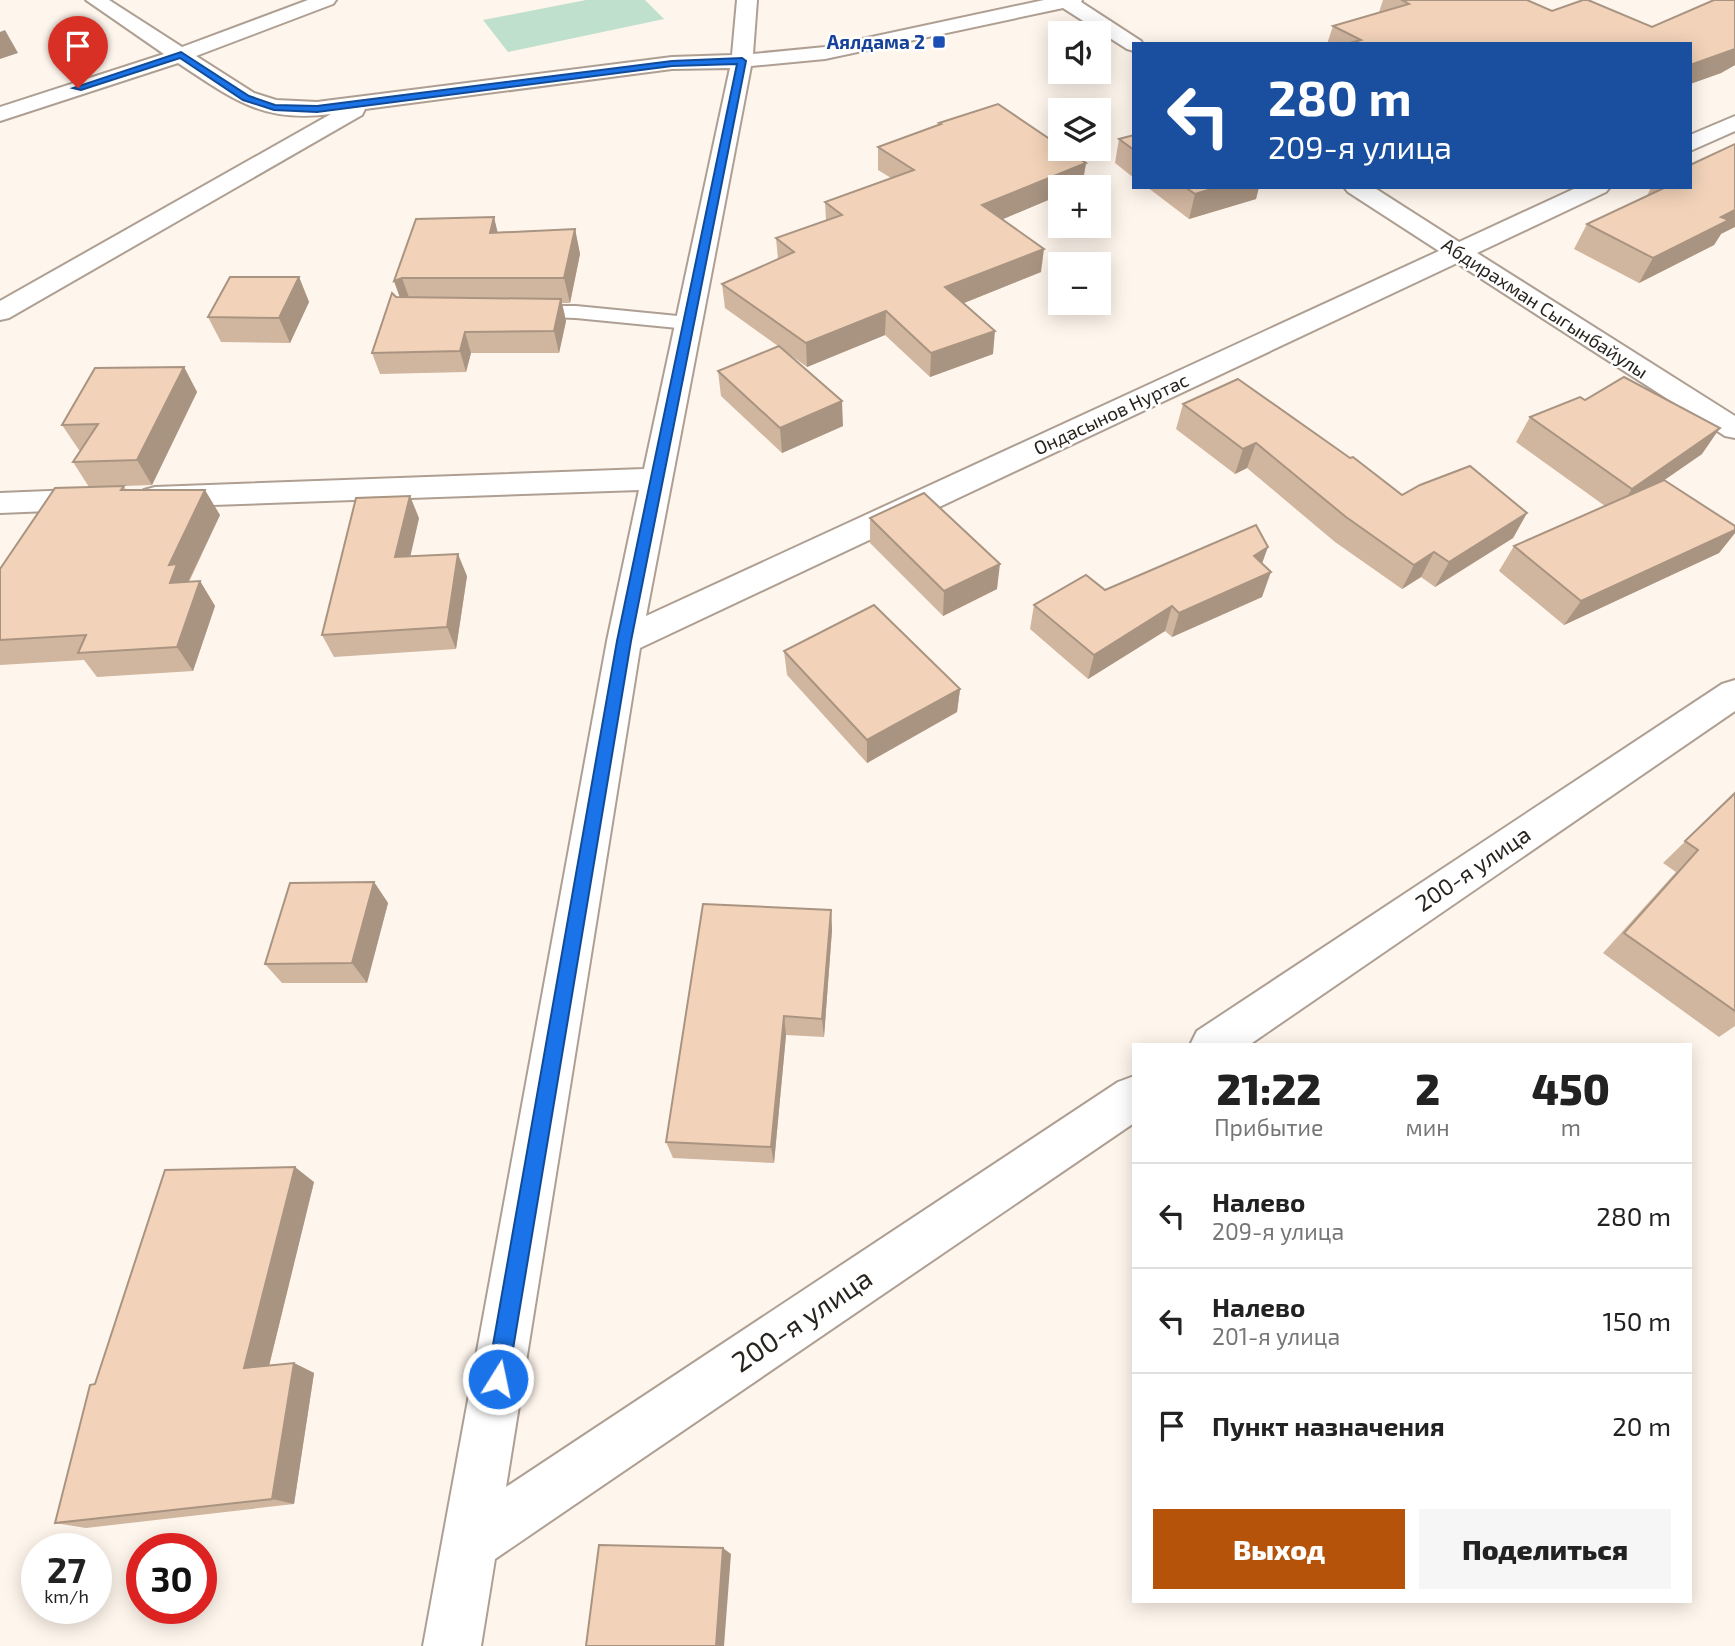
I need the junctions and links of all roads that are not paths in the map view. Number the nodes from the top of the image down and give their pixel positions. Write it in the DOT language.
graph roads {
  1 [pos="96,0"];
  2 [pos="326,0"];
  3 [pos="747,0"];
  4 [pos="1069,1"];
  5 [pos="1132,44"];
  6 [pos="181,55"];
  7 [pos="742,61"];
  8 [pos="368,102"];
  9 [pos="0,114"];
  10 [pos="1735,123"];
  11 [pos="1692,143"];
  12 [pos="1359,189"];
  13 [pos="1594,189"];
  14 [pos="1458,253"];
  15 [pos="0,312"];
  16 [pos="507,312"];
  17 [pos="688,323"];
  18 [pos="1735,429"];
  19 [pos="656,479"];
  20 [pos="0,503"];
  21 [pos="624,641"];
  22 [pos="1735,693"];
  23 [pos="1215,1043"];
  24 [pos="1132,1098"];
  25 [pos="470,1543"];
  26 [pos="452,1646"];
  1 -- 6 [label="street"];
  2 -- 6 [label="street"];
  3 -- 7 [label="street"];
  4 -- 5 [label="street"];
  4 -- 7 [label="street"];
  6 -- 8 [label="street"];
  6 -- 9 [label="street"];
  7 -- 8 [label="street"];
  7 -- 17 [label="street"];
  8 -- 15 [label="street"];
  10 -- 11 [label="street"];
  12 -- 14 [label="street, Абдирахман Сыгынбайулы"];
  13 -- 14 [label="street, Ондасынов Нуртас"];
  14 -- 18 [label="street, Абдирахман Сыгынбайулы"];
  14 -- 21 [label="street, Ондасынов Нуртас"];
  16 -- 17 [label="lane"];
  17 -- 19 [label="street"];
  19 -- 20 [label="street"];
  19 -- 21 [label="street"];
  21 -- 25 [label="street"];
  22 -- 23 [label="street, 200-я улица"];
  24 -- 25 [label="street, 200-я улица"];
  25 -- 26 [label="street"];
}
